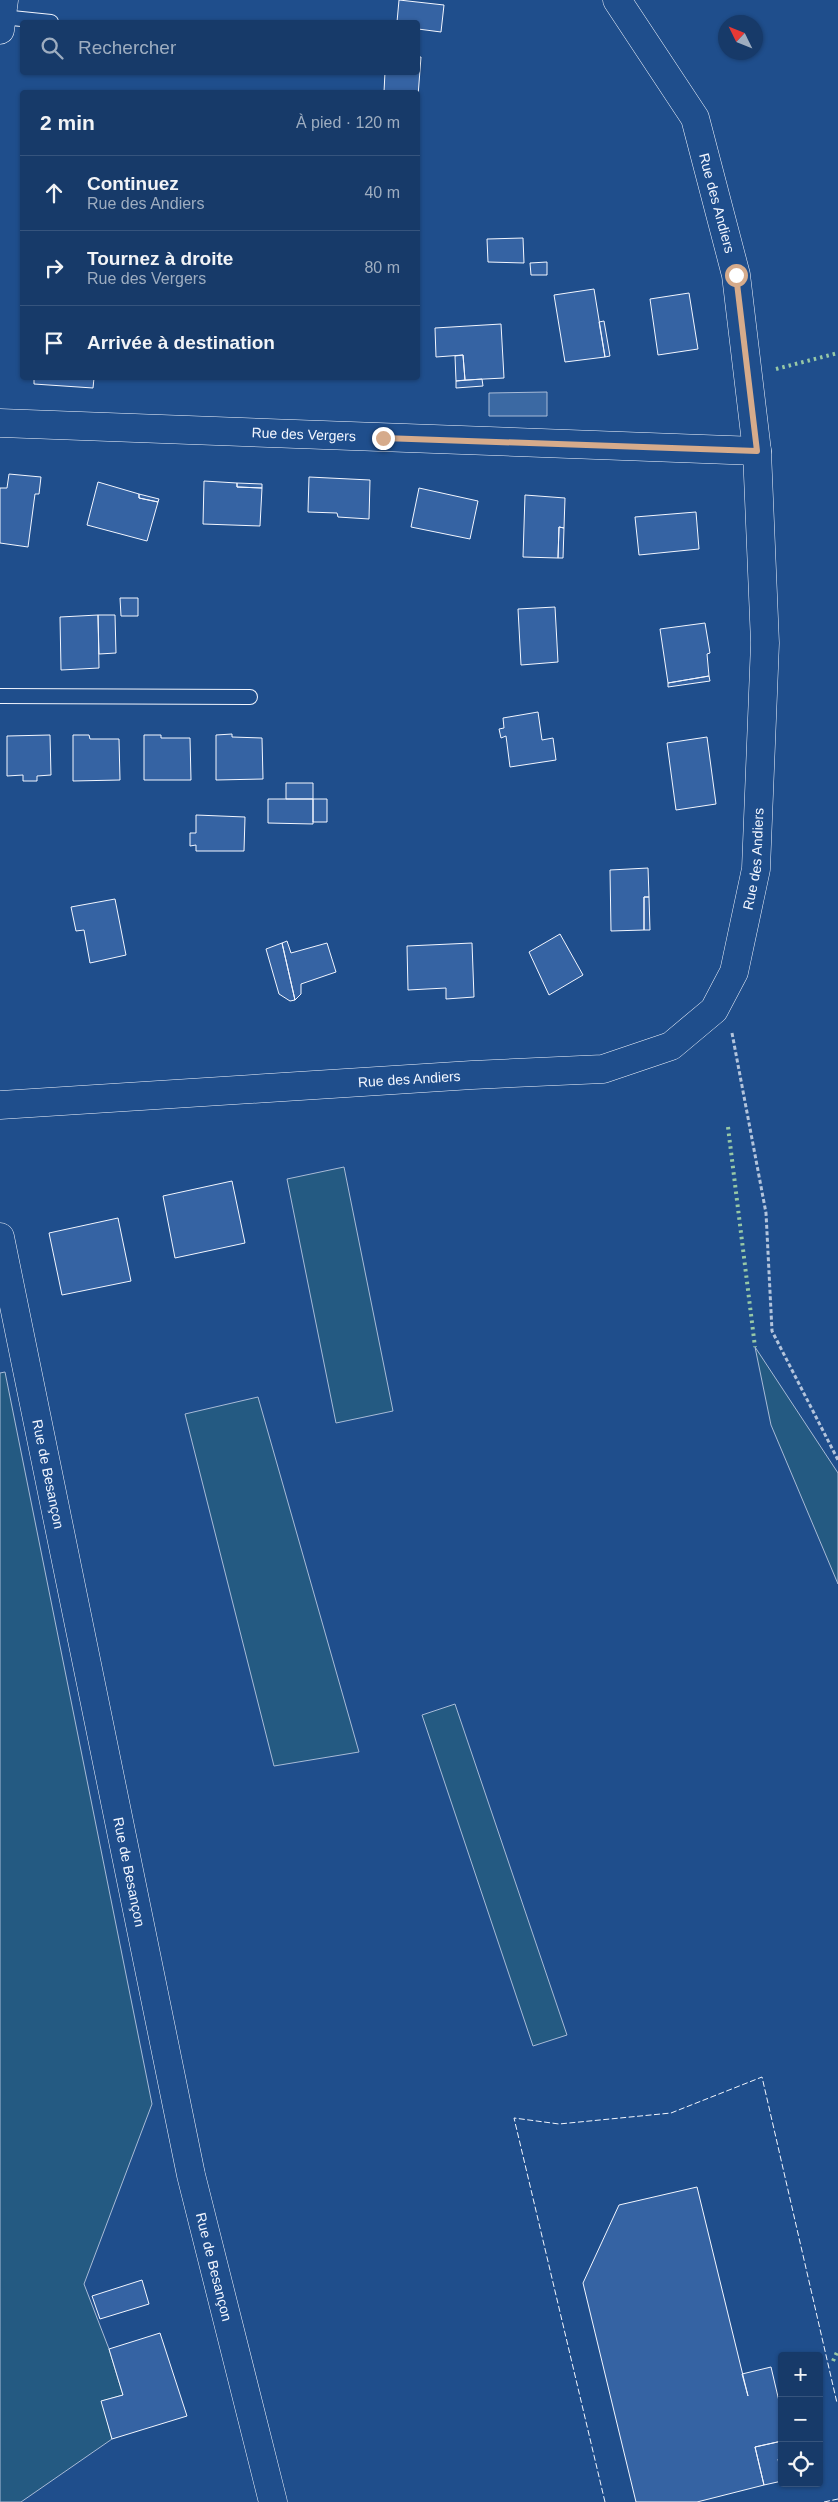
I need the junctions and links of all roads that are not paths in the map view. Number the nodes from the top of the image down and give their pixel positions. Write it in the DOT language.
graph roads {
  1 [pos="617,0"];
  2 [pos="2,16"];
  3 [pos="35,20"];
  4 [pos="0,423"];
  5 [pos="757,451"];
  6 [pos="0,696"];
  7 [pos="250,697"];
  8 [pos="0,1105"];
  9 [pos="0,1237"];
  10 [pos="273,2502"];
  1 -- 5 [label="street, Rue des Andiers"];
  2 -- 3 [label="lane"];
  4 -- 5 [label="street, Rue des Vergers"];
  5 -- 8 [label="street, Rue des Andiers"];
  6 -- 7 [label="lane"];
  9 -- 10 [label="street, Rue de Besançon"];
}
